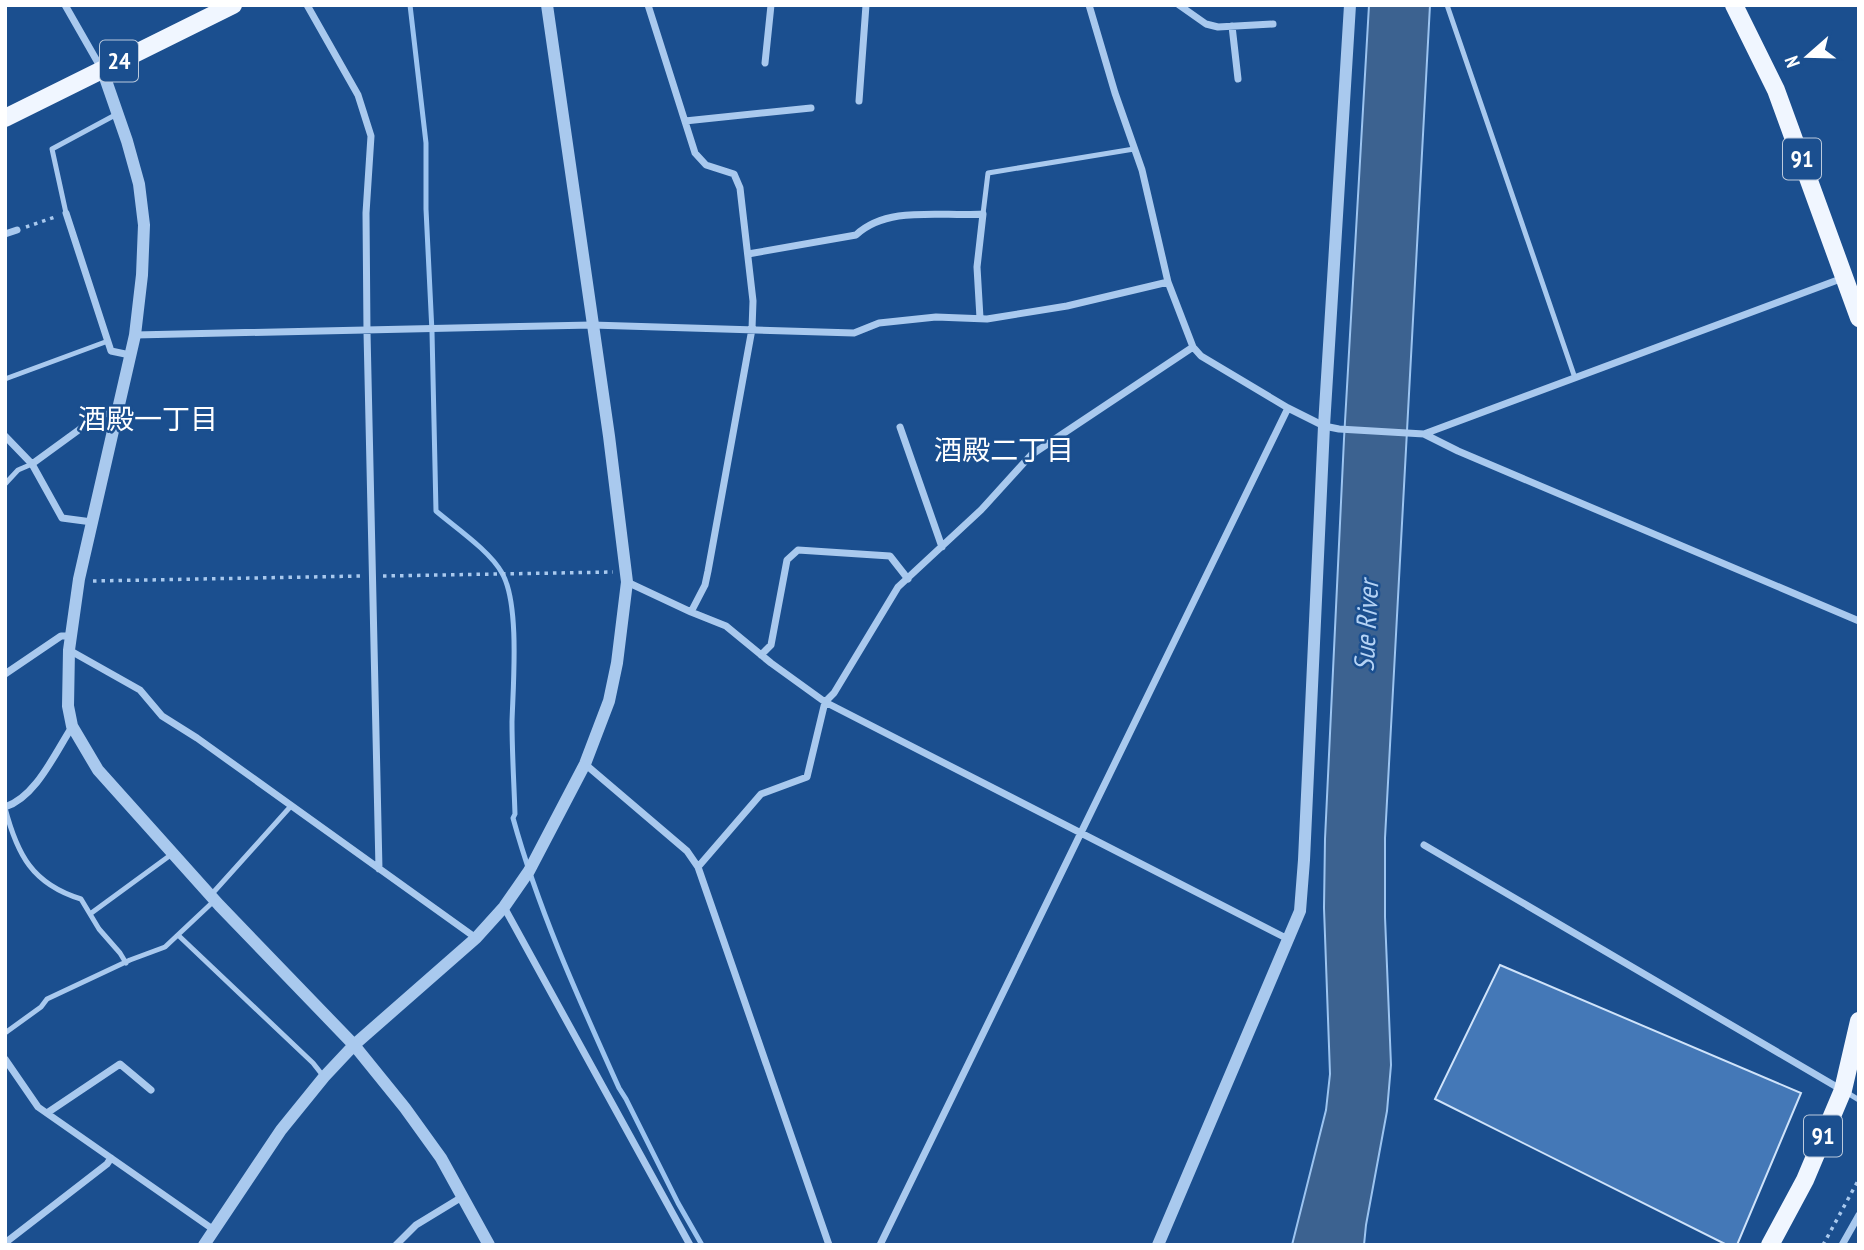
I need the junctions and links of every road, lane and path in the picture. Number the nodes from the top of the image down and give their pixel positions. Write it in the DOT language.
graph roads {
  1 [pos="65,5"];
  2 [pos="233,5"];
  3 [pos="307,5"];
  4 [pos="547,5"];
  5 [pos="648,5"];
  6 [pos="771,5"];
  7 [pos="866,5"];
  8 [pos="1089,5"];
  9 [pos="1179,5"];
  10 [pos="1350,5"];
  11 [pos="1447,5"];
  12 [pos="1734,5"];
  13 [pos="1273,24"];
  14 [pos="1232,26"];
  15 [pos="765,63"];
  16 [pos="102,69"];
  17 [pos="1238,79"];
  18 [pos="859,101"];
  19 [pos="811,108"];
  20 [pos="117,114"];
  21 [pos="5,118"];
  22 [pos="685,121"];
  23 [pos="1135,149"];
  24 [pos="66,213"];
  25 [pos="983,214"];
  26 [pos="18,230"];
  27 [pos="5,234"];
  28 [pos="748,254"];
  29 [pos="1845,277"];
  30 [pos="1168,282"];
  31 [pos="980,318"];
  32 [pos="1859,318"];
  33 [pos="592,325"];
  34 [pos="752,329"];
  35 [pos="366,331"];
  36 [pos="135,335"];
  37 [pos="108,341"];
  38 [pos="1192,347"];
  39 [pos="130,355"];
  40 [pos="1575,378"];
  41 [pos="5,379"];
  42 [pos="1288,408"];
  43 [pos="116,415"];
  44 [pos="1324,426"];
  45 [pos="900,427"];
  46 [pos="1424,434"];
  47 [pos="5,436"];
  48 [pos="32,464"];
  49 [pos="5,484"];
  50 [pos="92,522"];
  51 [pos="942,547"];
  52 [pos="372,576"];
  53 [pos="626,577"];
  54 [pos="79,579"];
  55 [pos="908,579"];
  56 [pos="691,612"];
  57 [pos="1859,621"];
  58 [pos="71,636"];
  59 [pos="69,650"];
  60 [pos="761,655"];
  61 [pos="5,674"];
  62 [pos="825,702"];
  63 [pos="72,726"];
  64 [pos="585,764"];
  65 [pos="291,806"];
  66 [pos="5,808"];
  67 [pos="1081,835"];
  68 [pos="1424,845"];
  69 [pos="172,853"];
  70 [pos="698,867"];
  71 [pos="379,869"];
  72 [pos="213,898"];
  73 [pos="504,907"];
  74 [pos="90,914"];
  75 [pos="178,935"];
  76 [pos="476,938"];
  77 [pos="1286,938"];
  78 [pos="126,963"];
  79 [pos="1859,1021"];
  80 [pos="5,1033"];
  81 [pos="354,1045"];
  82 [pos="5,1059"];
  83 [pos="324,1077"];
  84 [pos="150,1090"];
  85 [pos="1851,1095"];
  86 [pos="47,1113"];
  87 [pos="111,1158"];
  88 [pos="1859,1179"];
  89 [pos="462,1197"];
  90 [pos="1859,1215"];
  91 [pos="214,1230"];
  92 [pos="5,1243"];
  93 [pos="204,1245"];
  94 [pos="396,1245"];
  95 [pos="489,1245"];
  96 [pos="690,1245"];
  97 [pos="829,1245"];
  98 [pos="880,1245"];
  99 [pos="1158,1245"];
  100 [pos="1770,1245"];
  101 [pos="1823,1245"];
  102 [pos="1842,1245"];
  1 -- 16 [label="street"];
  2 -- 16 [label="main road, 24"];
  3 -- 35 [label="street"];
  4 -- 33 [label="street"];
  5 -- 22 [label="street"];
  6 -- 15 [label="street"];
  7 -- 18 [label="street"];
  8 -- 23 [label="street"];
  9 -- 14 [label="street"];
  10 -- 44 [label="street"];
  11 -- 40 [label="lane"];
  12 -- 29 [label="main road, 91"];
  13 -- 14 [label="street"];
  14 -- 17 [label="street"];
  16 -- 20 [label="street"];
  16 -- 21 [label="main road, 24"];
  19 -- 22 [label="street"];
  20 -- 24 [label="lane"];
  20 -- 36 [label="street"];
  22 -- 28 [label="street"];
  23 -- 25 [label="lane"];
  23 -- 30 [label="street"];
  24 -- 26 [label="path"];
  24 -- 37 [label="street"];
  25 -- 28 [label="street"];
  25 -- 31 [label="street"];
  26 -- 27 [label="street"];
  28 -- 34 [label="street"];
  29 -- 32 [label="main road, 91"];
  29 -- 40 [label="street"];
  30 -- 31 [label="street"];
  30 -- 38 [label="street"];
  31 -- 34 [label="street"];
  33 -- 34 [label="street"];
  33 -- 35 [label="street"];
  33 -- 53 [label="street"];
  34 -- 56 [label="street"];
  35 -- 36 [label="street"];
  35 -- 52 [label="street"];
  36 -- 39 [label="street"];
  37 -- 39 [label="street"];
  37 -- 41 [label="lane"];
  38 -- 42 [label="street"];
  38 -- 51 [label="street"];
  39 -- 43 [label="street"];
  40 -- 46 [label="street"];
  42 -- 44 [label="street"];
  42 -- 67 [label="street"];
  43 -- 48 [label="street"];
  43 -- 50 [label="street"];
  44 -- 46 [label="street"];
  44 -- 77 [label="street"];
  45 -- 51 [label="street"];
  46 -- 57 [label="street"];
  47 -- 48 [label="street"];
  48 -- 49 [label="lane"];
  48 -- 50 [label="street"];
  50 -- 54 [label="street"];
  51 -- 55 [label="street"];
  52 -- 53 [label="path"];
  52 -- 54 [label="path"];
  52 -- 71 [label="street"];
  53 -- 56 [label="street"];
  53 -- 64 [label="street"];
  54 -- 58 [label="street"];
  55 -- 60 [label="street"];
  55 -- 62 [label="street"];
  56 -- 60 [label="street"];
  58 -- 59 [label="street"];
  58 -- 61 [label="street"];
  59 -- 63 [label="street"];
  59 -- 65 [label="street"];
  60 -- 62 [label="street"];
  62 -- 67 [label="street"];
  62 -- 70 [label="street"];
  63 -- 66 [label="street"];
  63 -- 69 [label="street"];
  64 -- 70 [label="street"];
  64 -- 73 [label="street"];
  65 -- 71 [label="street"];
  65 -- 72 [label="lane"];
  66 -- 74 [label="lane"];
  67 -- 77 [label="street"];
  67 -- 98 [label="street"];
  68 -- 85 [label="street"];
  69 -- 72 [label="street"];
  69 -- 74 [label="lane"];
  70 -- 97 [label="street"];
  71 -- 76 [label="street"];
  72 -- 75 [label="lane"];
  72 -- 81 [label="street"];
  73 -- 76 [label="street"];
  73 -- 96 [label="street"];
  74 -- 78 [label="lane"];
  75 -- 78 [label="lane"];
  75 -- 83 [label="lane"];
  76 -- 81 [label="street"];
  77 -- 99 [label="street"];
  78 -- 80 [label="lane"];
  79 -- 85 [label="main road, 91"];
  81 -- 83 [label="street"];
  81 -- 89 [label="street"];
  82 -- 86 [label="street"];
  83 -- 91 [label="street"];
  84 -- 86 [label="street"];
  85 -- 100 [label="main road, 91"];
  86 -- 87 [label="street"];
  87 -- 91 [label="street"];
  87 -- 92 [label="street"];
  88 -- 101 [label="path"];
  89 -- 94 [label="street"];
  89 -- 95 [label="street"];
  90 -- 102 [label="street"];
  91 -- 93 [label="street"];
}
